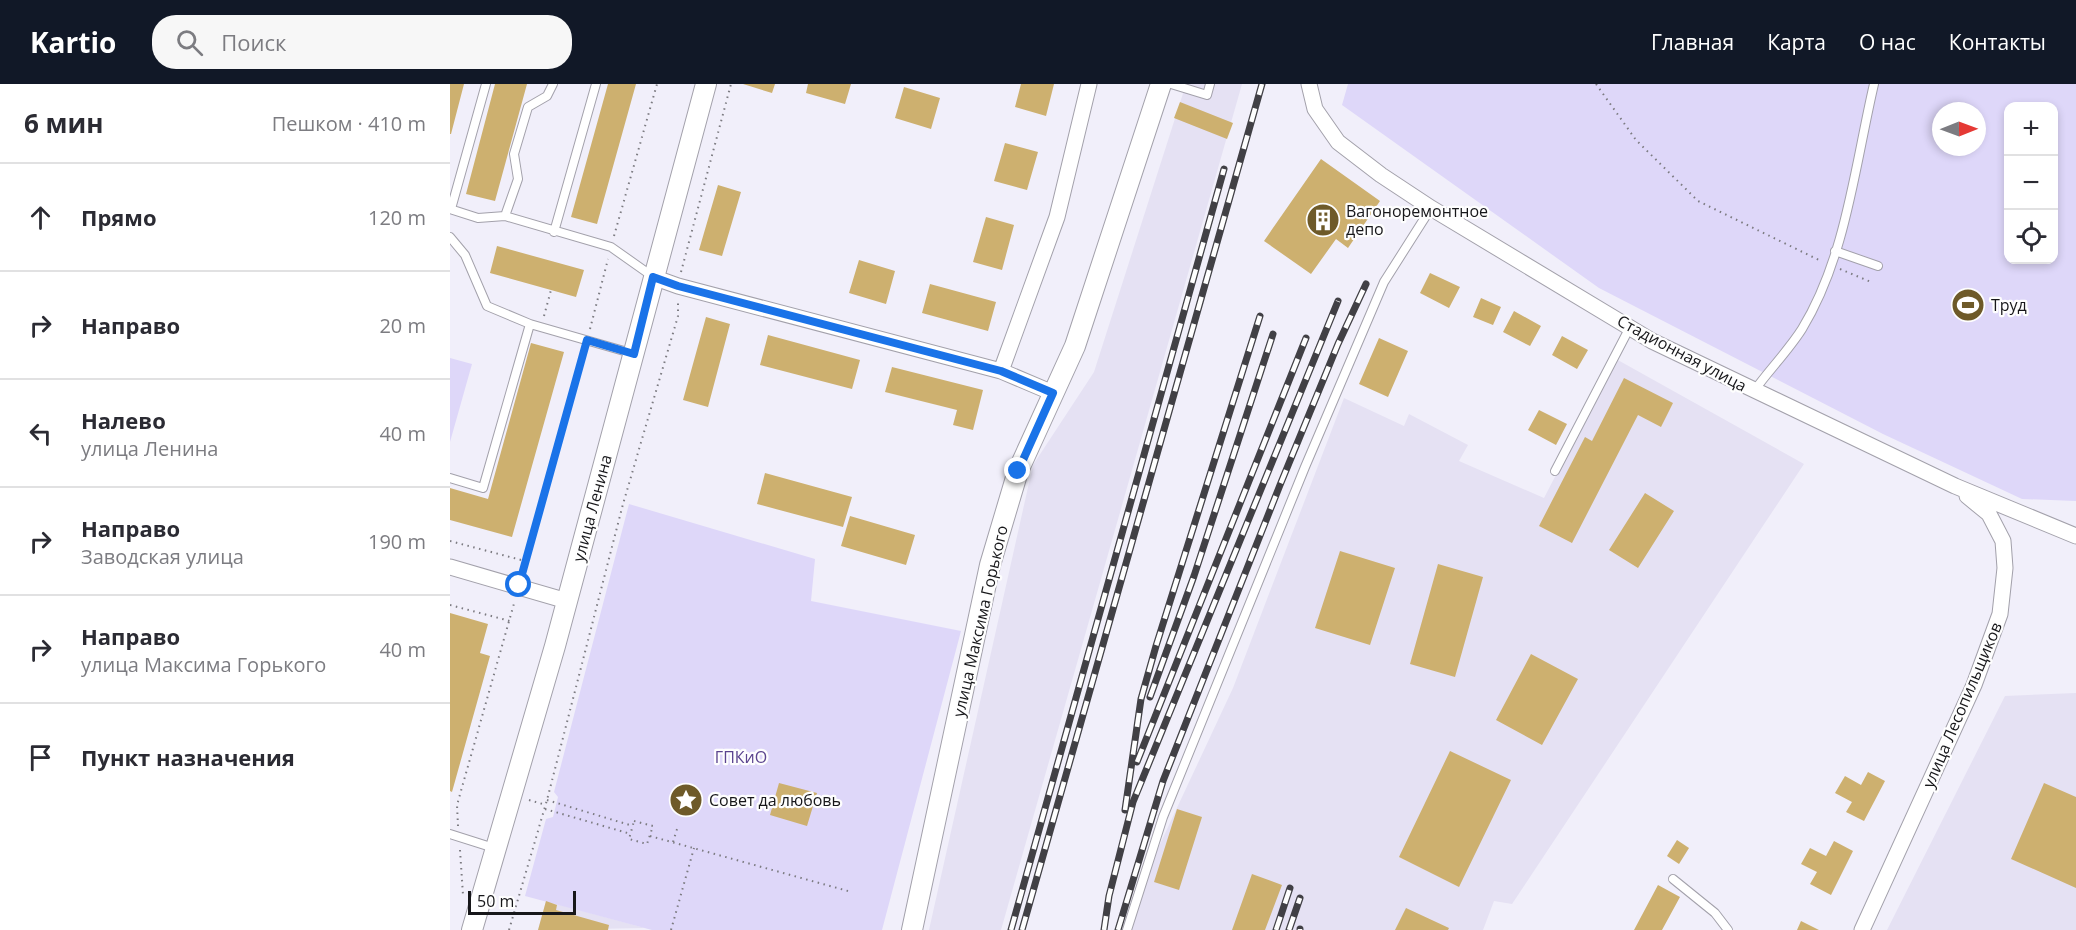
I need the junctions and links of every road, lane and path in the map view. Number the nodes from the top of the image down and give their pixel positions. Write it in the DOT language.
graph roads {
  1 [pos="486,84"];
  2 [pos="553,84"];
  3 [pos="596,84"];
  4 [pos="657,84"];
  5 [pos="706,84"];
  6 [pos="731,84"];
  7 [pos="1089,84"];
  8 [pos="1161,84"];
  9 [pos="1171,84"];
  10 [pos="1210,84"];
  11 [pos="1310,84"];
  12 [pos="1596,84"];
  13 [pos="1874,84"];
  14 [pos="1431,208"];
  15 [pos="451,209"];
  16 [pos="505,216"];
  17 [pos="554,232"];
  18 [pos="450,237"];
  19 [pos="611,247"];
  20 [pos="1835,251"];
  21 [pos="1831,266"];
  22 [pos="1878,266"];
  23 [pos="653,277"];
  24 [pos="1871,282"];
  25 [pos="678,286"];
  26 [pos="551,290"];
  27 [pos="530,324"];
  28 [pos="541,327"];
  29 [pos="1630,327"];
  30 [pos="587,340"];
  31 [pos="634,354"];
  32 [pos="1001,371"];
  33 [pos="1754,391"];
  34 [pos="1053,393"];
  35 [pos="1554,471"];
  36 [pos="450,478"];
  37 [pos="1955,486"];
  38 [pos="2076,536"];
  39 [pos="450,541"];
  40 [pos="525,561"];
  41 [pos="450,567"];
  42 [pos="519,585"];
  43 [pos="567,600"];
  44 [pos="450,604"];
  45 [pos="510,621"];
  46 [pos="547,800"];
  47 [pos="561,805"];
  48 [pos="545,809"];
  49 [pos="580,811"];
  50 [pos="558,813"];
  51 [pos="598,816"];
  52 [pos="577,819"];
  53 [pos="616,821"];
  54 [pos="596,824"];
  55 [pos="633,826"];
  56 [pos="678,826"];
  57 [pos="614,830"];
  58 [pos="450,834"];
  59 [pos="631,834"];
  60 [pos="459,836"];
  61 [pos="650,836"];
  62 [pos="672,842"];
  63 [pos="496,848"];
  64 [pos="694,848"];
  65 [pos="1673,879"];
  66 [pos="848,891"];
  67 [pos="464,897"];
  68 [pos="472,930"];
  69 [pos="509,930"];
  70 [pos="671,930"];
  71 [pos="912,930"];
  72 [pos="1127,930"];
  73 [pos="1728,930"];
  74 [pos="1862,930"];
  1 -- 15 [label="lane"];
  2 -- 16 [label="lane"];
  3 -- 17 [label="lane"];
  4 -- 19 [label="path"];
  5 -- 23 [label="street, улица Ленина"];
  6 -- 25 [label="path"];
  7 -- 32 [label="street"];
  8 -- 34 [label="street, улица Максима Горького"];
  9 -- 10 [label="lane"];
  11 -- 14 [label="street, Стадионная улица"];
  12 -- 21 [label="path"];
  13 -- 20 [label="lane"];
  14 -- 29 [label="street, Стадионная улица"];
  14 -- 72 [label="lane"];
  15 -- 16 [label="lane"];
  16 -- 17 [label="lane"];
  17 -- 19 [label="lane"];
  18 -- 27 [label="lane"];
  19 -- 23 [label="lane"];
  19 -- 30 [label="path"];
  20 -- 21 [label="lane"];
  20 -- 22 [label="lane"];
  21 -- 24 [label="path"];
  21 -- 33 [label="lane"];
  23 -- 25 [label="street"];
  23 -- 31 [label="street, улица Ленина"];
  25 -- 32 [label="street"];
  25 -- 46 [label="path"];
  26 -- 28 [label="path"];
  27 -- 28 [label="lane"];
  27 -- 36 [label="lane"];
  28 -- 30 [label="lane"];
  29 -- 33 [label="street, Стадионная улица"];
  29 -- 35 [label="lane"];
  30 -- 31 [label="lane"];
  30 -- 40 [label="path"];
  31 -- 43 [label="street, улица Ленина"];
  32 -- 34 [label="street"];
  33 -- 37 [label="street, Стадионная улица"];
  34 -- 71 [label="street, улица Максима Горького"];
  37 -- 38 [label="street, Стадионная улица"];
  37 -- 74 [label="street, улица Лесопильщиков"];
  39 -- 40 [label="path"];
  40 -- 42 [label="path"];
  41 -- 42 [label="street"];
  42 -- 43 [label="street"];
  42 -- 45 [label="path"];
  43 -- 63 [label="street, улица Ленина"];
  44 -- 45 [label="path"];
  45 -- 60 [label="path"];
  46 -- 47 [label="path"];
  46 -- 48 [label="path"];
  47 -- 49 [label="path"];
  47 -- 50 [label="path"];
  48 -- 50 [label="path"];
  48 -- 69 [label="path"];
  49 -- 51 [label="path"];
  49 -- 52 [label="path"];
  50 -- 52 [label="path"];
  51 -- 53 [label="path"];
  51 -- 54 [label="path"];
  52 -- 54 [label="path"];
  53 -- 55 [label="path"];
  53 -- 57 [label="path"];
  54 -- 57 [label="path"];
  55 -- 59 [label="path"];
  55 -- 61 [label="path"];
  56 -- 62 [label="path"];
  57 -- 59 [label="path"];
  58 -- 60 [label="lane"];
  59 -- 61 [label="path"];
  60 -- 63 [label="lane"];
  60 -- 67 [label="path"];
  61 -- 62 [label="path"];
  62 -- 64 [label="path"];
  63 -- 68 [label="street, улица Ленина"];
  64 -- 66 [label="path"];
  64 -- 70 [label="path"];
  65 -- 73 [label="lane"];
}
